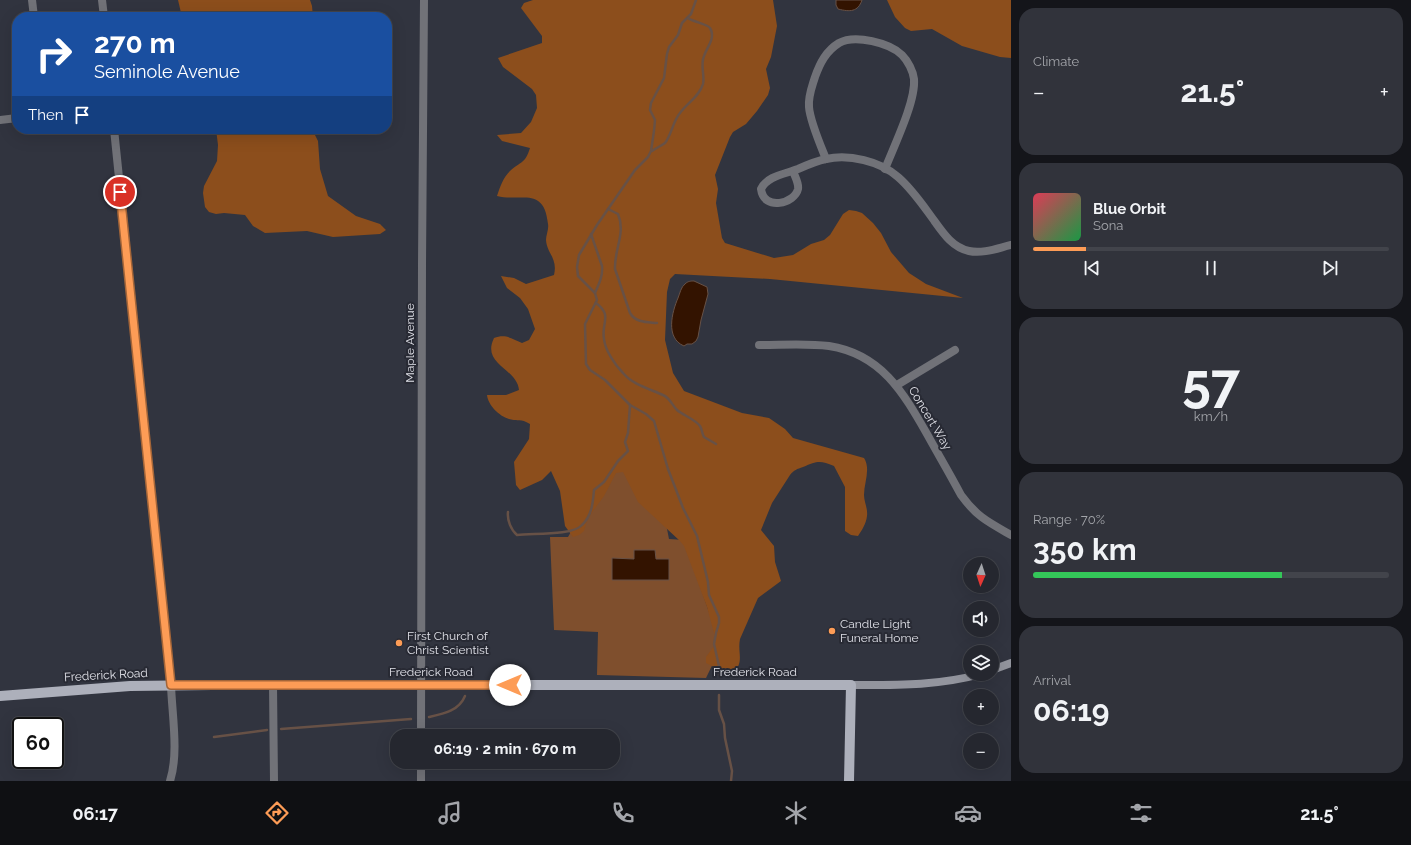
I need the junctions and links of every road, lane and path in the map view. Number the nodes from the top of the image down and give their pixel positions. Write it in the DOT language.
graph roads {
  1 [pos="32,0"];
  2 [pos="102,0"];
  3 [pos="424,0"];
  4 [pos="33,12"];
  5 [pos="103,12"];
  6 [pos="12,119"];
  7 [pos="0,120"];
  8 [pos="115,134"];
  9 [pos="826,159"];
  10 [pos="885,168"];
  11 [pos="793,171"];
  12 [pos="1011,245"];
  13 [pos="759,345"];
  14 [pos="955,350"];
  15 [pos="897,385"];
  16 [pos="1011,535"];
  17 [pos="1011,663"];
  18 [pos="999,667"];
  19 [pos="963,678"];
  20 [pos="171,685"];
  21 [pos="273,685"];
  22 [pos="421,685"];
  23 [pos="851,685"];
  24 [pos="0,696"];
  25 [pos="421,729"];
  26 [pos="421,769"];
  27 [pos="170,781"];
  28 [pos="274,781"];
  29 [pos="421,781"];
  30 [pos="849,781"];
  1 -- 4 [label="street"];
  2 -- 5 [label="street"];
  3 -- 22 [label="street, Maple Avenue"];
  6 -- 7 [label="street"];
  8 -- 20 [label="street"];
  9 -- 10 [label="street"];
  9 -- 10 [label="street"];
  9 -- 11 [label="street"];
  10 -- 12 [label="street"];
  11 -- 11 [label="street"];
  13 -- 15 [label="street, Concert Way"];
  14 -- 15 [label="street"];
  15 -- 16 [label="street, Concert Way"];
  17 -- 18 [label="main road"];
  19 -- 23 [label="main road, Frederick Road"];
  20 -- 21 [label="main road, Frederick Road"];
  20 -- 24 [label="main road, Frederick Road"];
  20 -- 27 [label="street"];
  21 -- 22 [label="main road, Frederick Road"];
  21 -- 28 [label="street"];
  22 -- 23 [label="main road, Frederick Road"];
  22 -- 25 [label="street, Maple Avenue"];
  23 -- 30 [label="main road"];
  26 -- 29 [label="street"];
}
